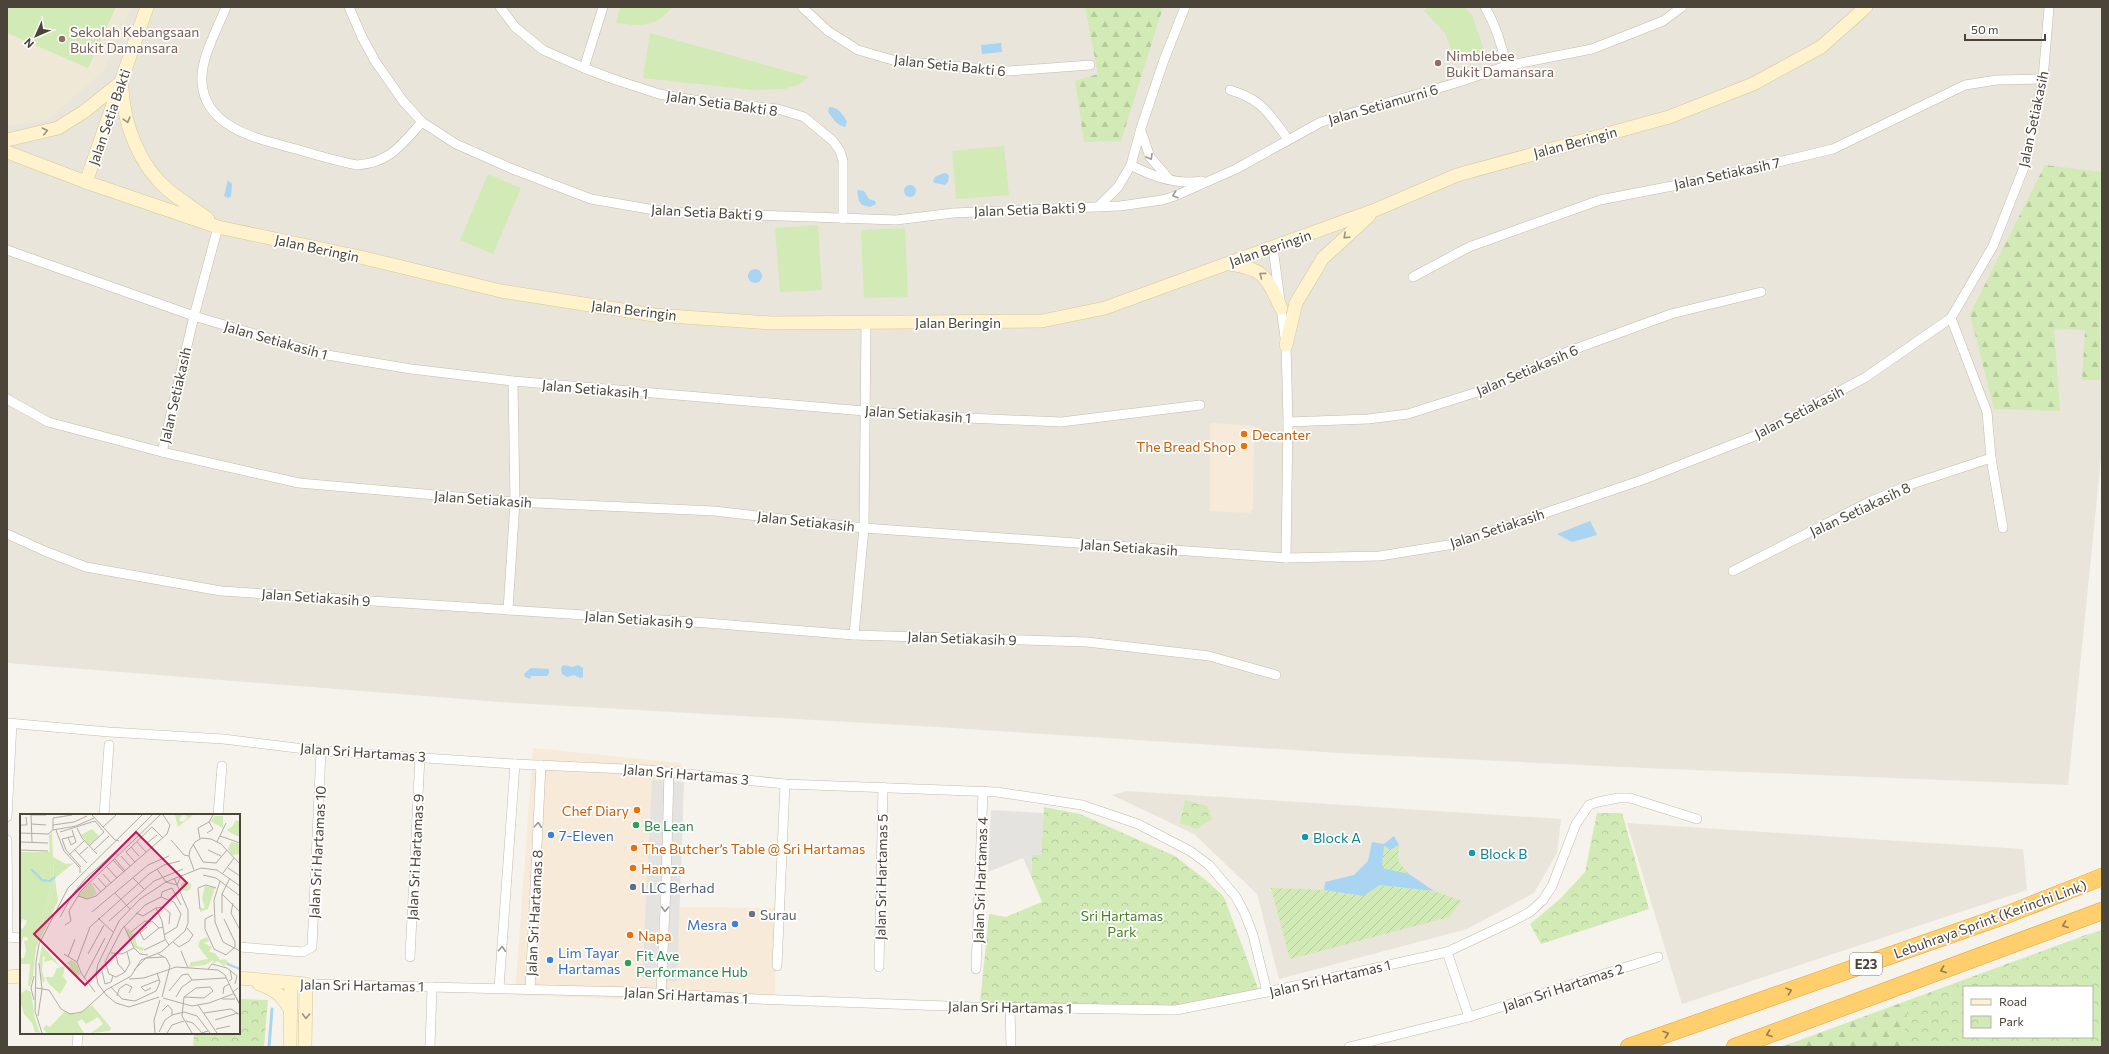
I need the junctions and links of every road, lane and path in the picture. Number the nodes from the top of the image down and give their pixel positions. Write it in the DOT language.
graph roads {
  1 [pos="147,7"];
  2 [pos="226,7"];
  3 [pos="349,7"];
  4 [pos="500,7"];
  5 [pos="603,7"];
  6 [pos="802,7"];
  7 [pos="1184,7"];
  8 [pos="1485,7"];
  9 [pos="1682,7"];
  10 [pos="1866,7"];
  11 [pos="2049,7"];
  12 [pos="1090,65"];
  13 [pos="1506,66"];
  14 [pos="584,68"];
  15 [pos="2043,79"];
  16 [pos="121,82"];
  17 [pos="1230,90"];
  18 [pos="422,122"];
  19 [pos="1140,128"];
  20 [pos="1288,139"];
  21 [pos="7,140"];
  22 [pos="7,152"];
  23 [pos="1131,165"];
  24 [pos="1170,180"];
  25 [pos="1211,180"];
  26 [pos="86,182"];
  27 [pos="1099,206"];
  28 [pos="1375,210"];
  29 [pos="842,219"];
  30 [pos="218,227"];
  31 [pos="1273,248"];
  32 [pos="7,250"];
  33 [pos="1226,263"];
  34 [pos="1413,277"];
  35 [pos="1761,292"];
  36 [pos="1281,308"];
  37 [pos="194,316"];
  38 [pos="1951,318"];
  39 [pos="866,322"];
  40 [pos="1286,345"];
  41 [pos="513,381"];
  42 [pos="7,400"];
  43 [pos="1200,405"];
  44 [pos="864,410"];
  45 [pos="1288,422"];
  46 [pos="162,452"];
  47 [pos="1991,458"];
  48 [pos="515,502"];
  49 [pos="864,528"];
  50 [pos="2002,528"];
  51 [pos="7,534"];
  52 [pos="1286,558"];
  53 [pos="1733,571"];
  54 [pos="508,610"];
  55 [pos="854,635"];
  56 [pos="1276,675"];
  57 [pos="10,723"];
  58 [pos="7,742"];
  59 [pos="109,745"];
  60 [pos="321,751"];
  61 [pos="10,753"];
  62 [pos="420,756"];
  63 [pos="515,764"];
  64 [pos="541,765"];
  65 [pos="222,766"];
  66 [pos="669,772"];
  67 [pos="786,784"];
  68 [pos="883,787"];
  69 [pos="983,791"];
  70 [pos="104,814"];
  71 [pos="218,814"];
  72 [pos="7,817"];
  73 [pos="1697,819"];
  74 [pos="7,840"];
  75 [pos="2102,877"];
  76 [pos="2102,912"];
  77 [pos="7,937"];
  78 [pos="20,938"];
  79 [pos="240,947"];
  80 [pos="1447,952"];
  81 [pos="410,957"];
  82 [pos="1658,957"];
  83 [pos="777,966"];
  84 [pos="879,967"];
  85 [pos="976,969"];
  86 [pos="20,976"];
  87 [pos="7,977"];
  88 [pos="241,978"];
  89 [pos="291,983"];
  90 [pos="306,984"];
  91 [pos="432,987"];
  92 [pos="499,988"];
  93 [pos="530,989"];
  94 [pos="1267,992"];
  95 [pos="661,993"];
  96 [pos="1010,1008"];
  97 [pos="290,1012"];
  98 [pos="1469,1017"];
  99 [pos="78,1034"];
  100 [pos="77,1047"];
  101 [pos="290,1047"];
  102 [pos="305,1047"];
  103 [pos="430,1047"];
  104 [pos="1011,1047"];
  105 [pos="1349,1047"];
  106 [pos="1629,1047"];
  107 [pos="1735,1047"];
  1 -- 16 [label="street, Jalan Setia Bakti"];
  2 -- 18 [label="street"];
  3 -- 18 [label="street, Jalan Setia Bakti 9"];
  4 -- 14 [label="street, Jalan Setia Bakti 8"];
  5 -- 14 [label="street"];
  6 -- 12 [label="street, Jalan Setia Bakti 6"];
  7 -- 19 [label="street"];
  8 -- 13 [label="street"];
  9 -- 13 [label="street, Jalan Setiamurni 6"];
  10 -- 28 [label="street, Jalan Beringin"];
  11 -- 15 [label="street, Jalan Setiakasih"];
  13 -- 20 [label="street, Jalan Setiamurni 6"];
  14 -- 29 [label="street, Jalan Setia Bakti 8"];
  15 -- 34 [label="street, Jalan Setiakasih 7"];
  15 -- 38 [label="street, Jalan Setiakasih"];
  21 -- 16 [label="street, one-way"];
  16 -- 26 [label="street, Jalan Setia Bakti"];
  16 -- 30 [label="street, one-way"];
  17 -- 20 [label="street"];
  18 -- 29 [label="street, Jalan Setia Bakti 9"];
  19 -- 23 [label="street"];
  19 -- 24 [label="street, one-way"];
  20 -- 25 [label="street, Jalan Setiamurni 6"];
  22 -- 26 [label="street, Jalan Beringin"];
  23 -- 24 [label="street, Jalan Setiamurni 6"];
  23 -- 27 [label="street"];
  24 -- 25 [label="street, Jalan Setiamurni 6"];
  25 -- 27 [label="street, Jalan Setiamurni 6, one-way"];
  26 -- 30 [label="street, Jalan Beringin"];
  27 -- 29 [label="street, Jalan Setia Bakti 9"];
  28 -- 31 [label="street, Jalan Beringin"];
  28 -- 40 [label="street, one-way"];
  30 -- 37 [label="street, Jalan Setiakasih"];
  30 -- 39 [label="street, Jalan Beringin"];
  31 -- 33 [label="street, Jalan Beringin"];
  31 -- 36 [label="street"];
  32 -- 37 [label="street, Jalan Setiakasih 1"];
  36 -- 33 [label="street, one-way"];
  33 -- 39 [label="street, Jalan Beringin"];
  35 -- 45 [label="street, Jalan Setiakasih 6"];
  36 -- 40 [label="street"];
  37 -- 41 [label="street, Jalan Setiakasih 1"];
  37 -- 46 [label="street, Jalan Setiakasih"];
  38 -- 47 [label="street"];
  38 -- 52 [label="street, Jalan Setiakasih"];
  39 -- 44 [label="street"];
  40 -- 45 [label="street"];
  41 -- 44 [label="street, Jalan Setiakasih 1"];
  41 -- 48 [label="street"];
  42 -- 46 [label="street"];
  43 -- 44 [label="street, Jalan Setiakasih 1"];
  44 -- 49 [label="street"];
  45 -- 52 [label="street"];
  46 -- 48 [label="street, Jalan Setiakasih"];
  47 -- 50 [label="street"];
  47 -- 53 [label="street, Jalan Setiakasih 8"];
  48 -- 49 [label="street, Jalan Setiakasih"];
  48 -- 54 [label="street"];
  49 -- 52 [label="street, Jalan Setiakasih"];
  49 -- 55 [label="street"];
  51 -- 54 [label="street, Jalan Setiakasih 9"];
  54 -- 55 [label="street, Jalan Setiakasih 9"];
  55 -- 56 [label="street, Jalan Setiakasih 9"];
  57 -- 60 [label="street, Jalan Sri Hartamas 3"];
  57 -- 61 [label="street"];
  58 -- 61 [label="street"];
  59 -- 70 [label="street"];
  60 -- 62 [label="street, Jalan Sri Hartamas 3"];
  60 -- 79 [label="street, Jalan Sri Hartamas 10"];
  61 -- 72 [label="street"];
  62 -- 63 [label="street, Jalan Sri Hartamas 3"];
  62 -- 81 [label="street, Jalan Sri Hartamas 9"];
  63 -- 64 [label="street, Jalan Sri Hartamas 3"];
  92 -- 63 [label="street, Jalan Sri Hartamas 8, one-way"];
  64 -- 66 [label="street, Jalan Sri Hartamas 3"];
  93 -- 64 [label="street, Jalan Sri Hartamas 8, one-way"];
  65 -- 71 [label="street"];
  66 -- 67 [label="street, Jalan Sri Hartamas 3"];
  66 -- 95 [label="street, one-way"];
  67 -- 68 [label="street, Jalan Sri Hartamas 3"];
  67 -- 83 [label="street"];
  68 -- 69 [label="street, Jalan Sri Hartamas 3"];
  68 -- 84 [label="street, Jalan Sri Hartamas 5"];
  69 -- 85 [label="street, Jalan Sri Hartamas 4"];
  69 -- 94 [label="street, Jalan Sri Hartamas 3"];
  73 -- 80 [label="street, Jalan Sri Hartamas 1"];
  74 -- 77 [label="street"];
  106 -- 75 [label="highway, Lebuhraya Sprint (Kerinchi Link) / E23, one-way"];
  76 -- 107 [label="highway, E23, one-way"];
  77 -- 78 [label="street"];
  80 -- 94 [label="street, Jalan Sri Hartamas 1"];
  80 -- 98 [label="street"];
  82 -- 98 [label="street, Jalan Sri Hartamas 2"];
  86 -- 87 [label="street"];
  88 -- 89 [label="street, Jalan Sri Hartamas 1"];
  88 -- 97 [label="street"];
  89 -- 90 [label="street, Jalan Sri Hartamas 1"];
  89 -- 97 [label="street"];
  90 -- 91 [label="street, Jalan Sri Hartamas 1"];
  90 -- 102 [label="street, one-way"];
  91 -- 92 [label="street, Jalan Sri Hartamas 1"];
  91 -- 103 [label="street"];
  92 -- 93 [label="street, Jalan Sri Hartamas 1"];
  93 -- 95 [label="street, Jalan Sri Hartamas 1"];
  94 -- 96 [label="street, Jalan Sri Hartamas 1"];
  95 -- 96 [label="street, Jalan Sri Hartamas 1"];
  96 -- 104 [label="street"];
  97 -- 101 [label="street"];
  98 -- 105 [label="street, Jalan Sri Hartamas 2"];
  99 -- 100 [label="street"];
}
